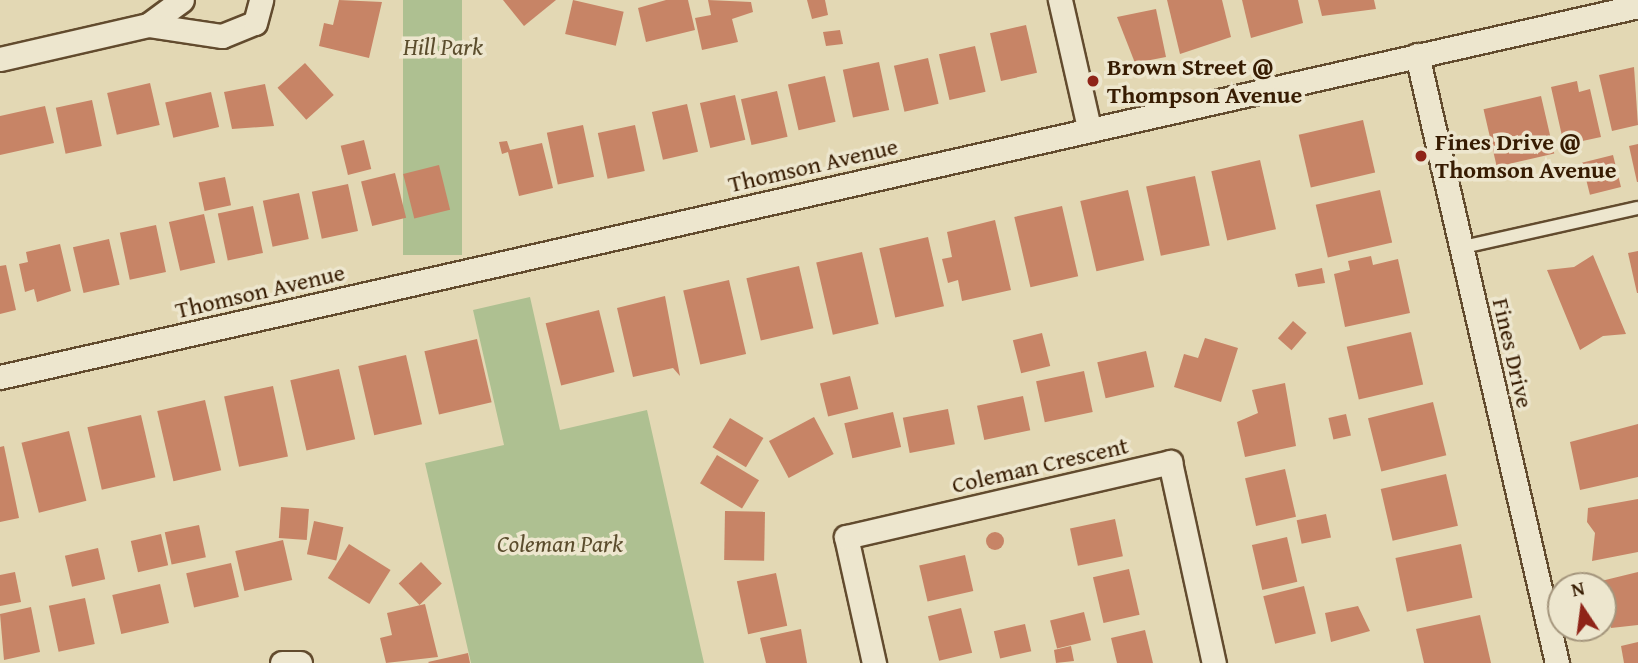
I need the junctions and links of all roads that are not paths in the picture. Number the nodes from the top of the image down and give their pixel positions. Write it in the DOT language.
graph roads {
  1 [pos="182,0"];
  2 [pos="261,0"];
  3 [pos="1060,0"];
  4 [pos="1638,6"];
  5 [pos="148,25"];
  6 [pos="1418,55"];
  7 [pos="0,59"];
  8 [pos="1089,128"];
  9 [pos="1638,208"];
  10 [pos="1463,247"];
  11 [pos="0,377"];
  12 [pos="282,663"];
  13 [pos="300,663"];
  14 [pos="874,663"];
  15 [pos="1214,663"];
  16 [pos="1557,663"];
  1 -- 5 [label="street"];
  2 -- 5 [label="street"];
  3 -- 8 [label="street"];
  4 -- 6 [label="street, Thomson Avenue"];
  5 -- 7 [label="street"];
  6 -- 8 [label="street, Thomson Avenue"];
  6 -- 10 [label="street, Fines Drive"];
  8 -- 11 [label="street, Thomson Avenue"];
  9 -- 10 [label="lane"];
  10 -- 16 [label="street, Fines Drive"];
  12 -- 13 [label="street"];
  14 -- 15 [label="street, Coleman Crescent"];
}
